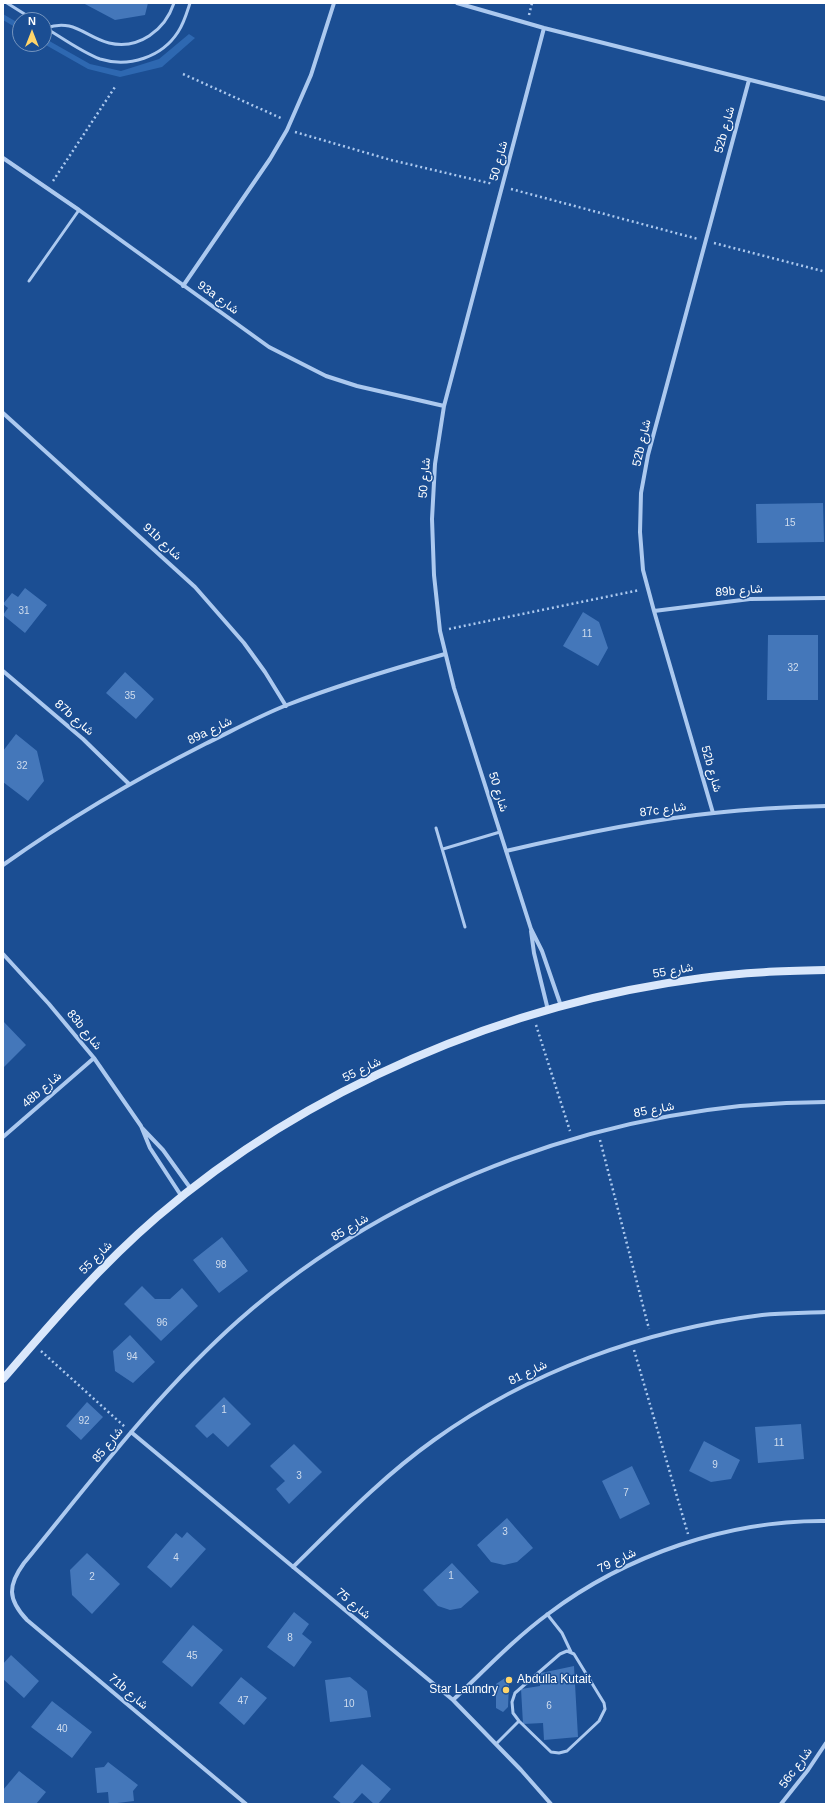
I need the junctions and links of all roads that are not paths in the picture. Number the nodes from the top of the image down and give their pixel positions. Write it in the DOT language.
graph roads {
  1 [pos="7,3"];
  2 [pos="174,3"];
  3 [pos="190,3"];
  4 [pos="334,3"];
  5 [pos="457,3"];
  6 [pos="21,12"];
  7 [pos="52,26"];
  8 [pos="544,28"];
  9 [pos="52,31"];
  10 [pos="749,80"];
  11 [pos="826,99"];
  12 [pos="3,158"];
  13 [pos="79,210"];
  14 [pos="29,281"];
  15 [pos="183,286"];
  16 [pos="444,406"];
  17 [pos="3,413"];
  18 [pos="826,598"];
  19 [pos="654,611"];
  20 [pos="445,654"];
  21 [pos="3,671"];
  22 [pos="286,706"];
  23 [pos="129,784"];
  24 [pos="826,806"];
  25 [pos="713,813"];
  26 [pos="436,828"];
  27 [pos="500,832"];
  28 [pos="443,849"];
  29 [pos="506,851"];
  30 [pos="3,865"];
  31 [pos="465,927"];
  32 [pos="531,929"];
  33 [pos="3,954"];
  34 [pos="826,970"];
  35 [pos="561,1006"];
  36 [pos="548,1010"];
  37 [pos="94,1058"];
  38 [pos="826,1102"];
  39 [pos="140,1126"];
  40 [pos="3,1137"];
  41 [pos="192,1189"];
  42 [pos="182,1197"];
  43 [pos="826,1312"];
  44 [pos="3,1380"];
  45 [pos="131,1432"];
  46 [pos="826,1521"];
  47 [pos="293,1567"];
  48 [pos="12,1587"];
  49 [pos="547,1614"];
  50 [pos="571,1652"];
  51 [pos="454,1700"];
  52 [pos="519,1721"];
  53 [pos="826,1743"];
  54 [pos="496,1744"];
  55 [pos="246,1804"];
  56 [pos="551,1804"];
  57 [pos="781,1804"];
  1 -- 6 [label="lane"];
  2 -- 7 [label="lane"];
  3 -- 9 [label="lane"];
  4 -- 15 [label="street"];
  5 -- 8 [label="street"];
  8 -- 10 [label="street"];
  8 -- 16 [label="street, شارع 50"];
  10 -- 11 [label="street"];
  10 -- 19 [label="street, 52b شارع"];
  12 -- 13 [label="street, 93a شارع"];
  13 -- 14 [label="lane"];
  13 -- 15 [label="street, 93a شارع"];
  15 -- 16 [label="street, 93a شارع"];
  16 -- 20 [label="street, شارع 50"];
  17 -- 22 [label="street, 91b شارع"];
  18 -- 19 [label="street, 89b شارع"];
  19 -- 25 [label="street, 52b شارع"];
  20 -- 22 [label="street, 89a شارع"];
  20 -- 27 [label="street, شارع 50"];
  21 -- 23 [label="street, 87b شارع"];
  22 -- 23 [label="street, 89a شارع"];
  23 -- 30 [label="street, 89a شارع"];
  24 -- 25 [label="street, 87c شارع"];
  25 -- 29 [label="street, 87c شارع"];
  26 -- 28 [label="lane"];
  27 -- 28 [label="lane"];
  27 -- 29 [label="street, شارع 50"];
  28 -- 31 [label="lane"];
  29 -- 32 [label="street, شارع 50"];
  32 -- 35 [label="street, شارع 50"];
  32 -- 36 [label="street, شارع 50"];
  33 -- 37 [label="street, 83b شارع"];
  34 -- 35 [label="street, شارع 55"];
  35 -- 36 [label="street, شارع 55"];
  36 -- 41 [label="street, شارع 55"];
  37 -- 39 [label="street, 83b شارع"];
  37 -- 40 [label="street, 48b شارع"];
  38 -- 45 [label="street, شارع 85"];
  39 -- 41 [label="street, 83b شارع"];
  39 -- 42 [label="street, 83b شارع"];
  41 -- 42 [label="street, شارع 55"];
  42 -- 44 [label="street, شارع 55"];
  43 -- 47 [label="street, شارع 81"];
  45 -- 47 [label="street, شارع 75"];
  45 -- 48 [label="street, شارع 85"];
  46 -- 49 [label="street, شارع 79"];
  47 -- 51 [label="street, شارع 75"];
  48 -- 55 [label="street, 71b شارع"];
  49 -- 50 [label="lane"];
  49 -- 51 [label="street, شارع 79"];
  50 -- 52 [label="lane"];
  50 -- 52 [label="lane"];
  51 -- 54 [label="street, شارع 75"];
  52 -- 54 [label="lane"];
  53 -- 57 [label="street, 56c شارع"];
  54 -- 56 [label="street, شارع 75"];
}
